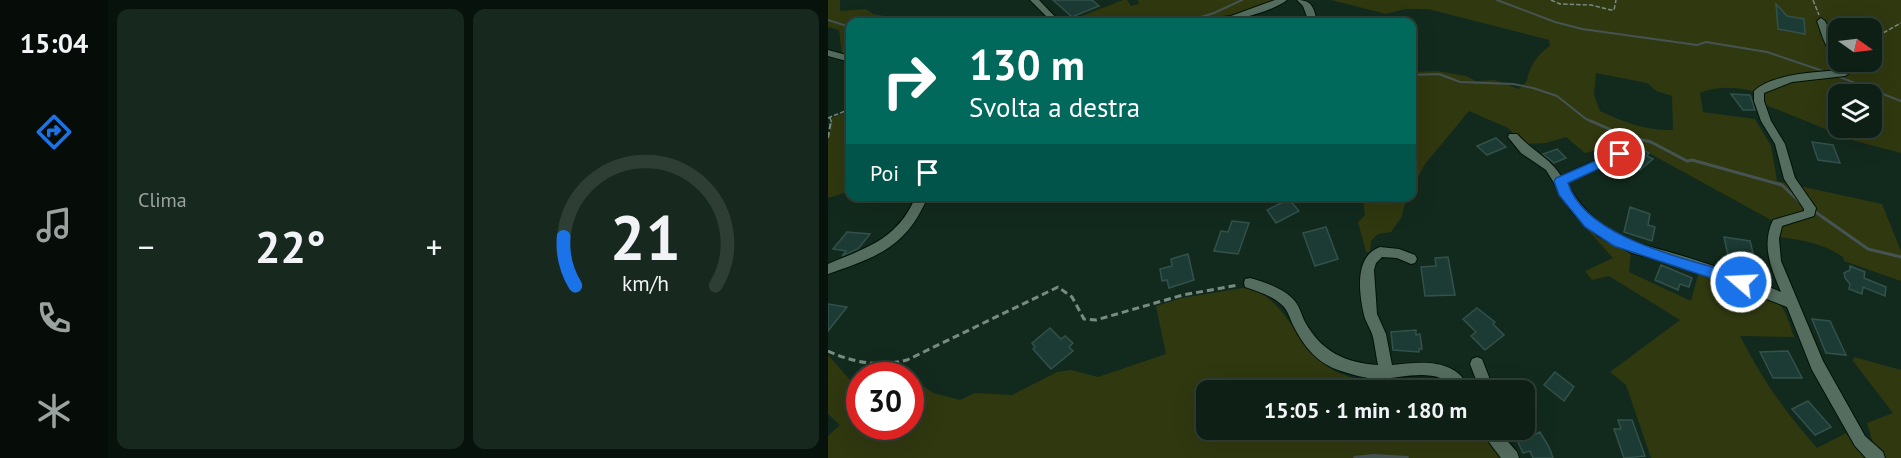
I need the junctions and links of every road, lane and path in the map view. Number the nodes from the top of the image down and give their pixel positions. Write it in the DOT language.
graph roads {
  1 [pos="1034,0"];
  2 [pos="1283,0"];
  3 [pos="1301,0"];
  4 [pos="1551,0"];
  5 [pos="1616,0"];
  6 [pos="1813,0"];
  7 [pos="1052,18"];
  8 [pos="1230,18"];
  9 [pos="1312,18"];
  10 [pos="1821,21"];
  11 [pos="1901,23"];
  12 [pos="1882,33"];
  13 [pos="1828,38"];
  14 [pos="828,53"];
  15 [pos="846,58"];
  16 [pos="1846,72"];
  17 [pos="846,111"];
  18 [pos="829,118"];
  19 [pos="1513,137"];
  20 [pos="828,138"];
  21 [pos="1620,154"];
  22 [pos="1561,181"];
  23 [pos="920,201"];
  24 [pos="1411,259"];
  25 [pos="828,268"];
  26 [pos="1250,284"];
  27 [pos="1792,303"];
  28 [pos="828,351"];
  29 [pos="1477,364"];
  30 [pos="1386,371"];
  31 [pos="1457,380"];
  32 [pos="1483,380"];
  33 [pos="1499,440"];
  34 [pos="1511,458"];
  35 [pos="1877,458"];
  1 -- 7 [label="street"];
  2 -- 8 [label="street"];
  3 -- 9 [label="street"];
  4 -- 5 [label="path"];
  6 -- 10 [label="path"];
  10 -- 13 [label="street"];
  11 -- 12 [label="path"];
  14 -- 15 [label="street"];
  16 -- 27 [label="street"];
  17 -- 18 [label="path"];
  18 -- 20 [label="path"];
  19 -- 22 [label="street"];
  21 -- 22 [label="street"];
  22 -- 27 [label="street"];
  23 -- 25 [label="street"];
  24 -- 30 [label="street"];
  26 -- 28 [label="path"];
  26 -- 30 [label="street"];
  27 -- 35 [label="street"];
  29 -- 32 [label="street"];
  30 -- 31 [label="street"];
  33 -- 34 [label="street"];
}
